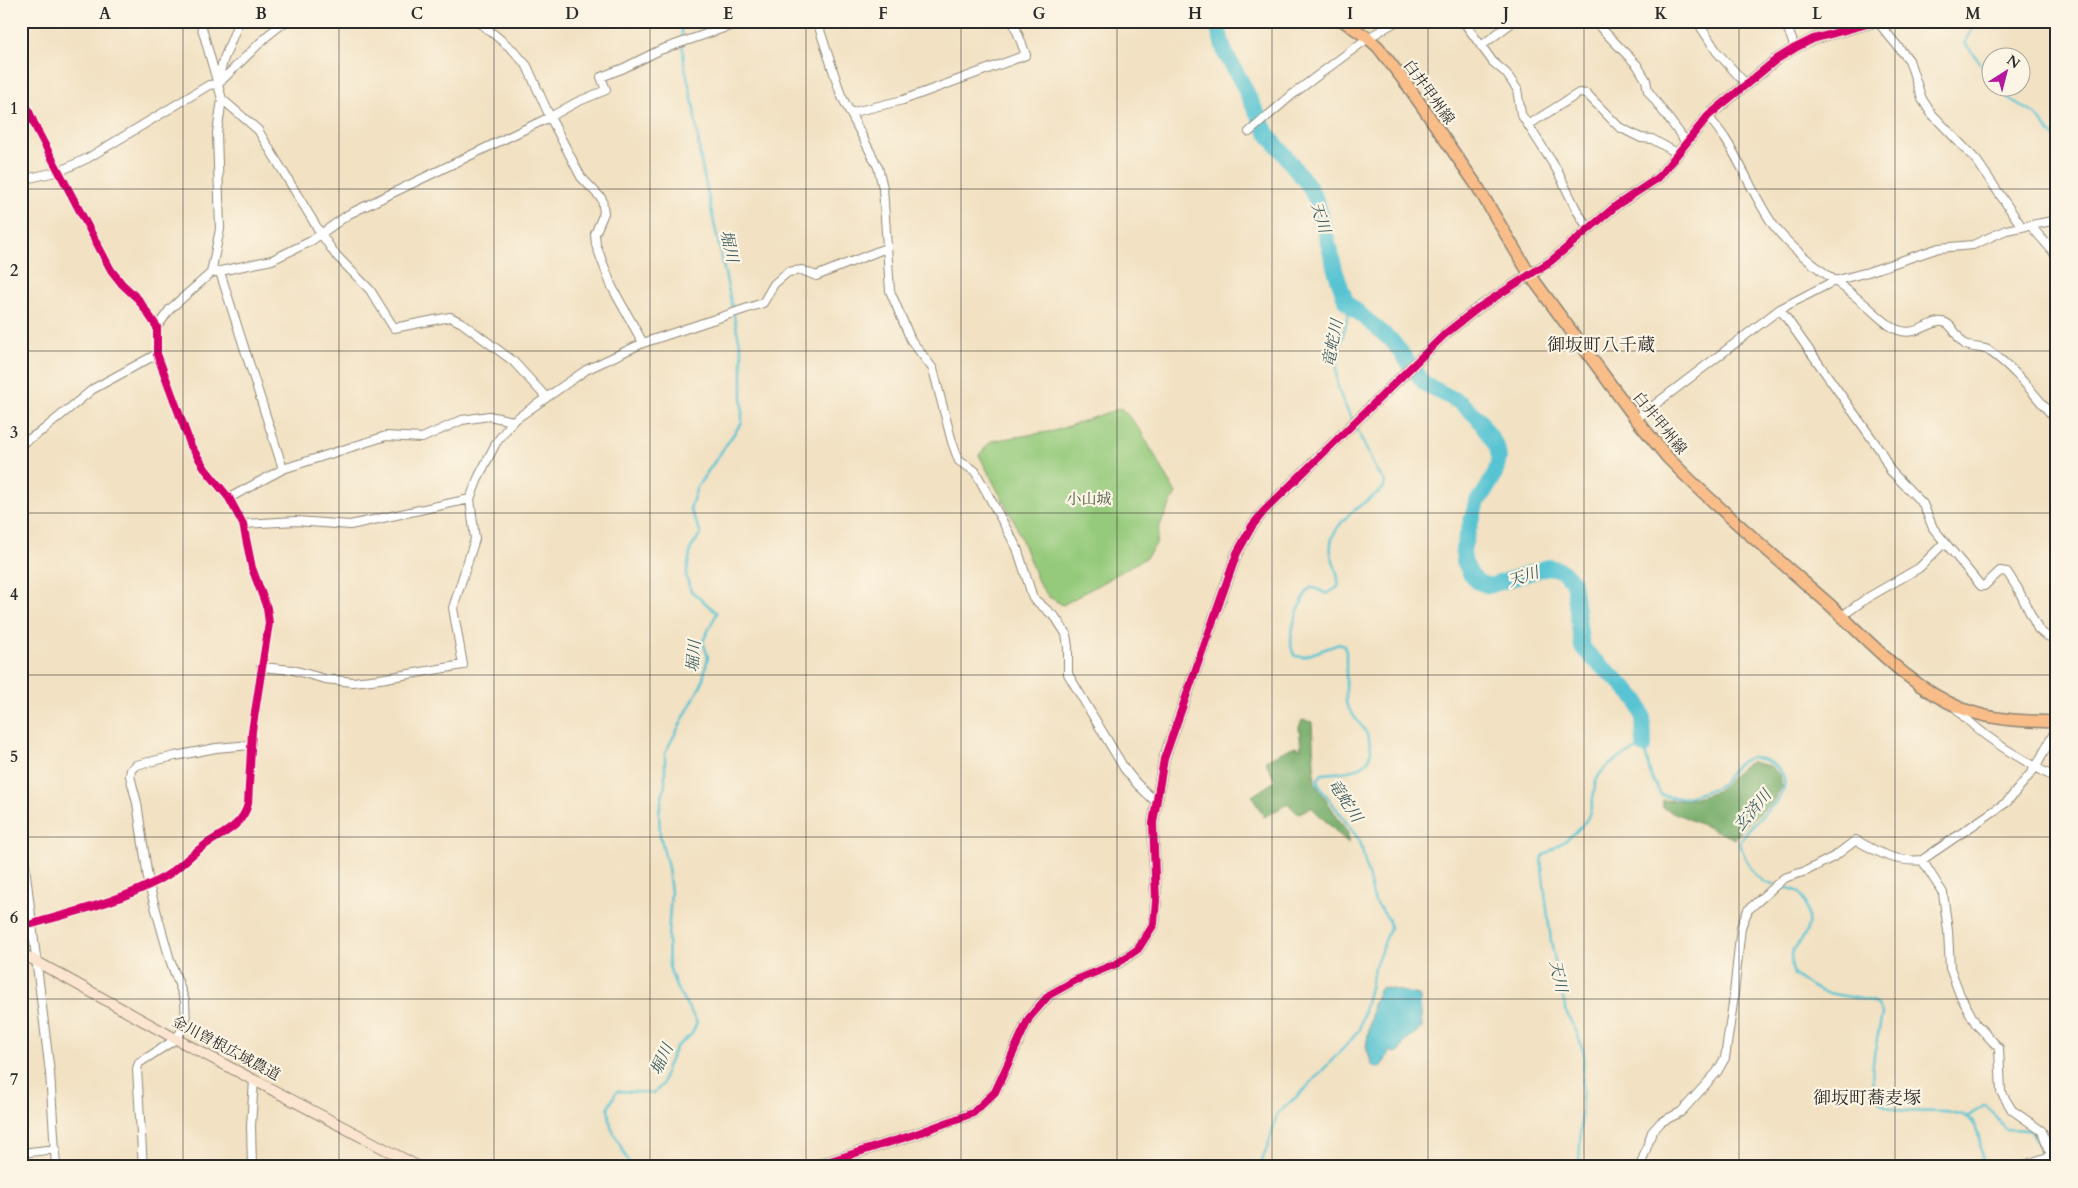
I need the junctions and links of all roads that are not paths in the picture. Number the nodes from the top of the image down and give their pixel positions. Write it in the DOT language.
graph roads {
  1 [pos="200,21"];
  2 [pos="239,21"];
  3 [pos="286,21"];
  4 [pos="478,21"];
  5 [pos="744,21"];
  6 [pos="817,21"];
  7 [pos="1013,21"];
  8 [pos="1343,21"];
  9 [pos="1397,21"];
  10 [pos="1463,21"];
  11 [pos="1514,21"];
  12 [pos="1594,21"];
  13 [pos="1697,21"];
  14 [pos="1782,21"];
  15 [pos="1845,21"];
  16 [pos="1878,21"];
  17 [pos="1837,32"];
  18 [pos="1368,38"];
  19 [pos="1481,46"];
  20 [pos="1795,48"];
  21 [pos="218,83"];
  22 [pos="1745,83"];
  23 [pos="21,93"];
  24 [pos="222,99"];
  25 [pos="850,113"];
  26 [pos="1708,116"];
  27 [pos="550,117"];
  28 [pos="1528,124"];
  29 [pos="1249,132"];
  30 [pos="1686,142"];
  31 [pos="1677,153"];
  32 [pos="60,172"];
  33 [pos="21,180"];
  34 [pos="2057,220"];
  35 [pos="2030,225"];
  36 [pos="2022,227"];
  37 [pos="1589,230"];
  38 [pos="321,234"];
  39 [pos="886,248"];
  40 [pos="2057,256"];
  41 [pos="220,272"];
  42 [pos="211,273"];
  43 [pos="1530,275"];
  44 [pos="1834,281"];
  45 [pos="1780,308"];
  46 [pos="157,327"];
  47 [pos="642,344"];
  48 [pos="158,354"];
  49 [pos="546,396"];
  50 [pos="1636,419"];
  51 [pos="513,421"];
  52 [pos="2057,421"];
  53 [pos="21,444"];
  54 [pos="283,469"];
  55 [pos="229,498"];
  56 [pos="470,499"];
  57 [pos="243,524"];
  58 [pos="1944,543"];
  59 [pos="1842,616"];
  60 [pos="2057,640"];
  61 [pos="261,667"];
  62 [pos="1953,704"];
  63 [pos="2057,722"];
  64 [pos="2057,727"];
  65 [pos="251,745"];
  66 [pos="2036,767"];
  67 [pos="2057,779"];
  68 [pos="1156,802"];
  69 [pos="21,833"];
  70 [pos="1922,860"];
  71 [pos="149,885"];
  72 [pos="32,924"];
  73 [pos="33,933"];
  74 [pos="21,938"];
  75 [pos="21,954"];
  76 [pos="36,962"];
  77 [pos="176,1039"];
  78 [pos="254,1080"];
  79 [pos="56,1149"];
  80 [pos="21,1153"];
  81 [pos="2051,1156"];
  82 [pos="56,1167"];
  83 [pos="144,1167"];
  84 [pos="252,1167"];
  85 [pos="419,1167"];
  86 [pos="812,1167"];
  87 [pos="1640,1167"];
  88 [pos="2018,1167"];
  89 [pos="2055,1167"];
  1 -- 21 [label="street"];
  2 -- 21 [label="street"];
  3 -- 21 [label="street"];
  4 -- 27 [label="street"];
  5 -- 27 [label="street"];
  6 -- 25 [label="street"];
  7 -- 25 [label="street"];
  8 -- 18 [label="main road, 白井甲州線"];
  9 -- 18 [label="street"];
  10 -- 19 [label="street"];
  11 -- 19 [label="street"];
  12 -- 30 [label="street"];
  13 -- 22 [label="street"];
  14 -- 20 [label="street"];
  15 -- 17 [label="street"];
  16 -- 17 [label="street"];
  16 -- 36 [label="street"];
  17 -- 20 [label="street"];
  18 -- 29 [label="street"];
  18 -- 43 [label="main road, 白井甲州線"];
  19 -- 28 [label="street"];
  20 -- 22 [label="street"];
  21 -- 24 [label="street"];
  21 -- 32 [label="street"];
  22 -- 26 [label="street"];
  23 -- 32 [label="street"];
  24 -- 38 [label="street"];
  24 -- 42 [label="street"];
  25 -- 39 [label="street"];
  26 -- 30 [label="street"];
  26 -- 44 [label="street"];
  27 -- 38 [label="street"];
  27 -- 47 [label="street"];
  28 -- 31 [label="street"];
  28 -- 37 [label="street"];
  30 -- 31 [label="street"];
  31 -- 37 [label="street"];
  32 -- 33 [label="street"];
  32 -- 46 [label="street"];
  34 -- 35 [label="street"];
  35 -- 36 [label="street"];
  35 -- 40 [label="street"];
  36 -- 44 [label="street"];
  37 -- 43 [label="street"];
  38 -- 41 [label="street"];
  38 -- 49 [label="street"];
  39 -- 47 [label="street"];
  39 -- 68 [label="street"];
  41 -- 42 [label="street"];
  41 -- 54 [label="street"];
  42 -- 46 [label="street"];
  43 -- 50 [label="main road, 白井甲州線"];
  43 -- 68 [label="street"];
  44 -- 45 [label="street"];
  44 -- 52 [label="street"];
  45 -- 50 [label="street"];
  45 -- 58 [label="street"];
  46 -- 48 [label="street"];
  47 -- 49 [label="street"];
  48 -- 53 [label="street"];
  48 -- 55 [label="street"];
  49 -- 51 [label="street"];
  50 -- 59 [label="main road, 白井甲州線"];
  51 -- 54 [label="street"];
  51 -- 56 [label="street"];
  54 -- 55 [label="street"];
  55 -- 57 [label="street"];
  56 -- 57 [label="street"];
  56 -- 61 [label="street"];
  57 -- 61 [label="street"];
  58 -- 59 [label="street"];
  58 -- 60 [label="street"];
  59 -- 62 [label="main road, 白井甲州線"];
  61 -- 65 [label="street"];
  62 -- 63 [label="main road, 白井甲州線"];
  62 -- 66 [label="street"];
  64 -- 66 [label="street"];
  65 -- 71 [label="street"];
  65 -- 71 [label="street"];
  66 -- 67 [label="street"];
  66 -- 70 [label="street"];
  68 -- 86 [label="street"];
  69 -- 72 [label="street"];
  70 -- 81 [label="street"];
  70 -- 87 [label="street"];
  71 -- 72 [label="street"];
  71 -- 77 [label="street"];
  72 -- 73 [label="street"];
  73 -- 74 [label="street"];
  73 -- 76 [label="street"];
  75 -- 76 [label="street, 金川曽根広域農道"];
  76 -- 77 [label="street, 金川曽根広域農道"];
  76 -- 79 [label="street"];
  77 -- 78 [label="street, 金川曽根広域農道"];
  77 -- 83 [label="street"];
  78 -- 84 [label="street"];
  78 -- 85 [label="street, 金川曽根広域農道"];
  79 -- 80 [label="street"];
  79 -- 82 [label="street"];
  81 -- 88 [label="street"];
  81 -- 89 [label="street"];
}
